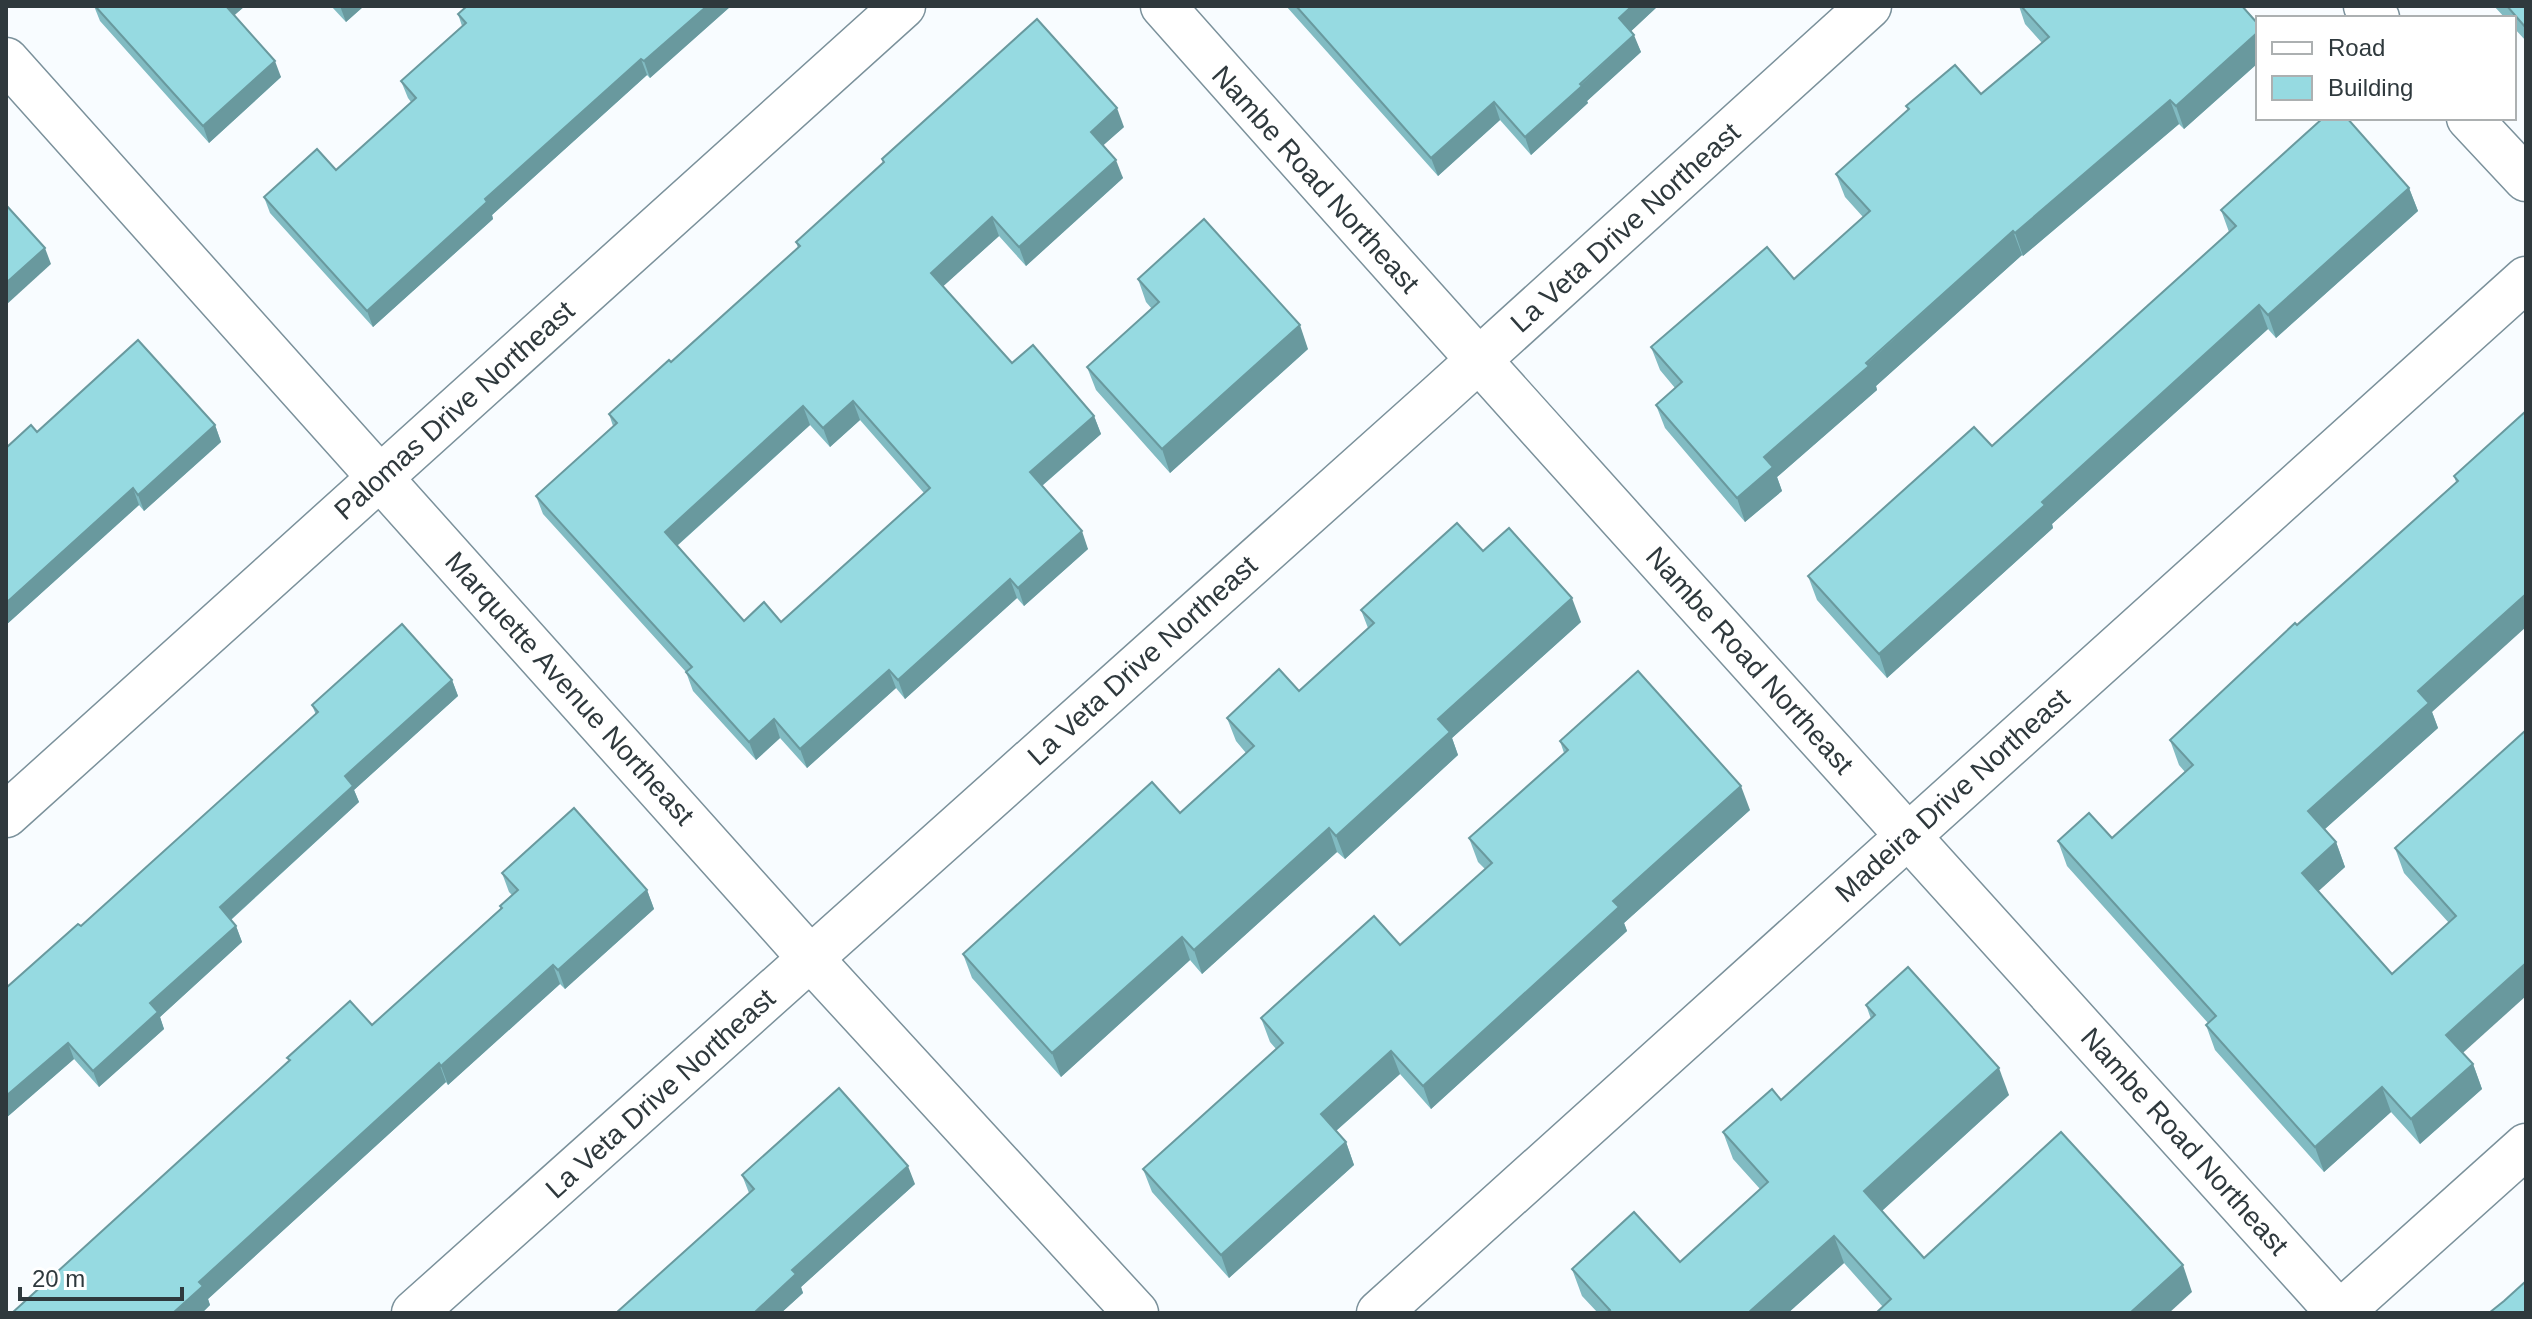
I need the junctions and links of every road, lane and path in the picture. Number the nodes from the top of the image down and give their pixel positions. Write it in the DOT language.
graph roads {
  1 [pos="903,6"];
  2 [pos="1163,6"];
  3 [pos="1869,6"];
  4 [pos="6,60"];
  5 [pos="2471,120"];
  6 [pos="2526,179"];
  7 [pos="2526,279"];
  8 [pos="1478,361"];
  9 [pos="381,476"];
  10 [pos="6,815"];
  11 [pos="1909,834"];
  12 [pos="810,958"];
  13 [pos="2526,1146"];
  14 [pos="414,1313"];
  15 [pos="1136,1313"];
  16 [pos="1379,1313"];
  17 [pos="2340,1313"];
  1 -- 9 [label="street, Palomas Drive Northeast"];
  2 -- 8 [label="street, Nambe Road Northeast"];
  3 -- 8 [label="street, La Veta Drive Northeast"];
  4 -- 9 [label="street, Marquette Avenue Northeast"];
  5 -- 6 [label="street"];
  7 -- 11 [label="street, Madeira Drive Northeast"];
  8 -- 11 [label="street, Nambe Road Northeast"];
  8 -- 12 [label="street, La Veta Drive Northeast"];
  9 -- 10 [label="street, Palomas Drive Northeast"];
  9 -- 12 [label="street, Marquette Avenue Northeast"];
  11 -- 16 [label="street, Madeira Drive Northeast"];
  11 -- 17 [label="street, Nambe Road Northeast"];
  12 -- 14 [label="street, La Veta Drive Northeast"];
  12 -- 15 [label="street, Marquette Avenue Northeast"];
  13 -- 17 [label="street"];
}
